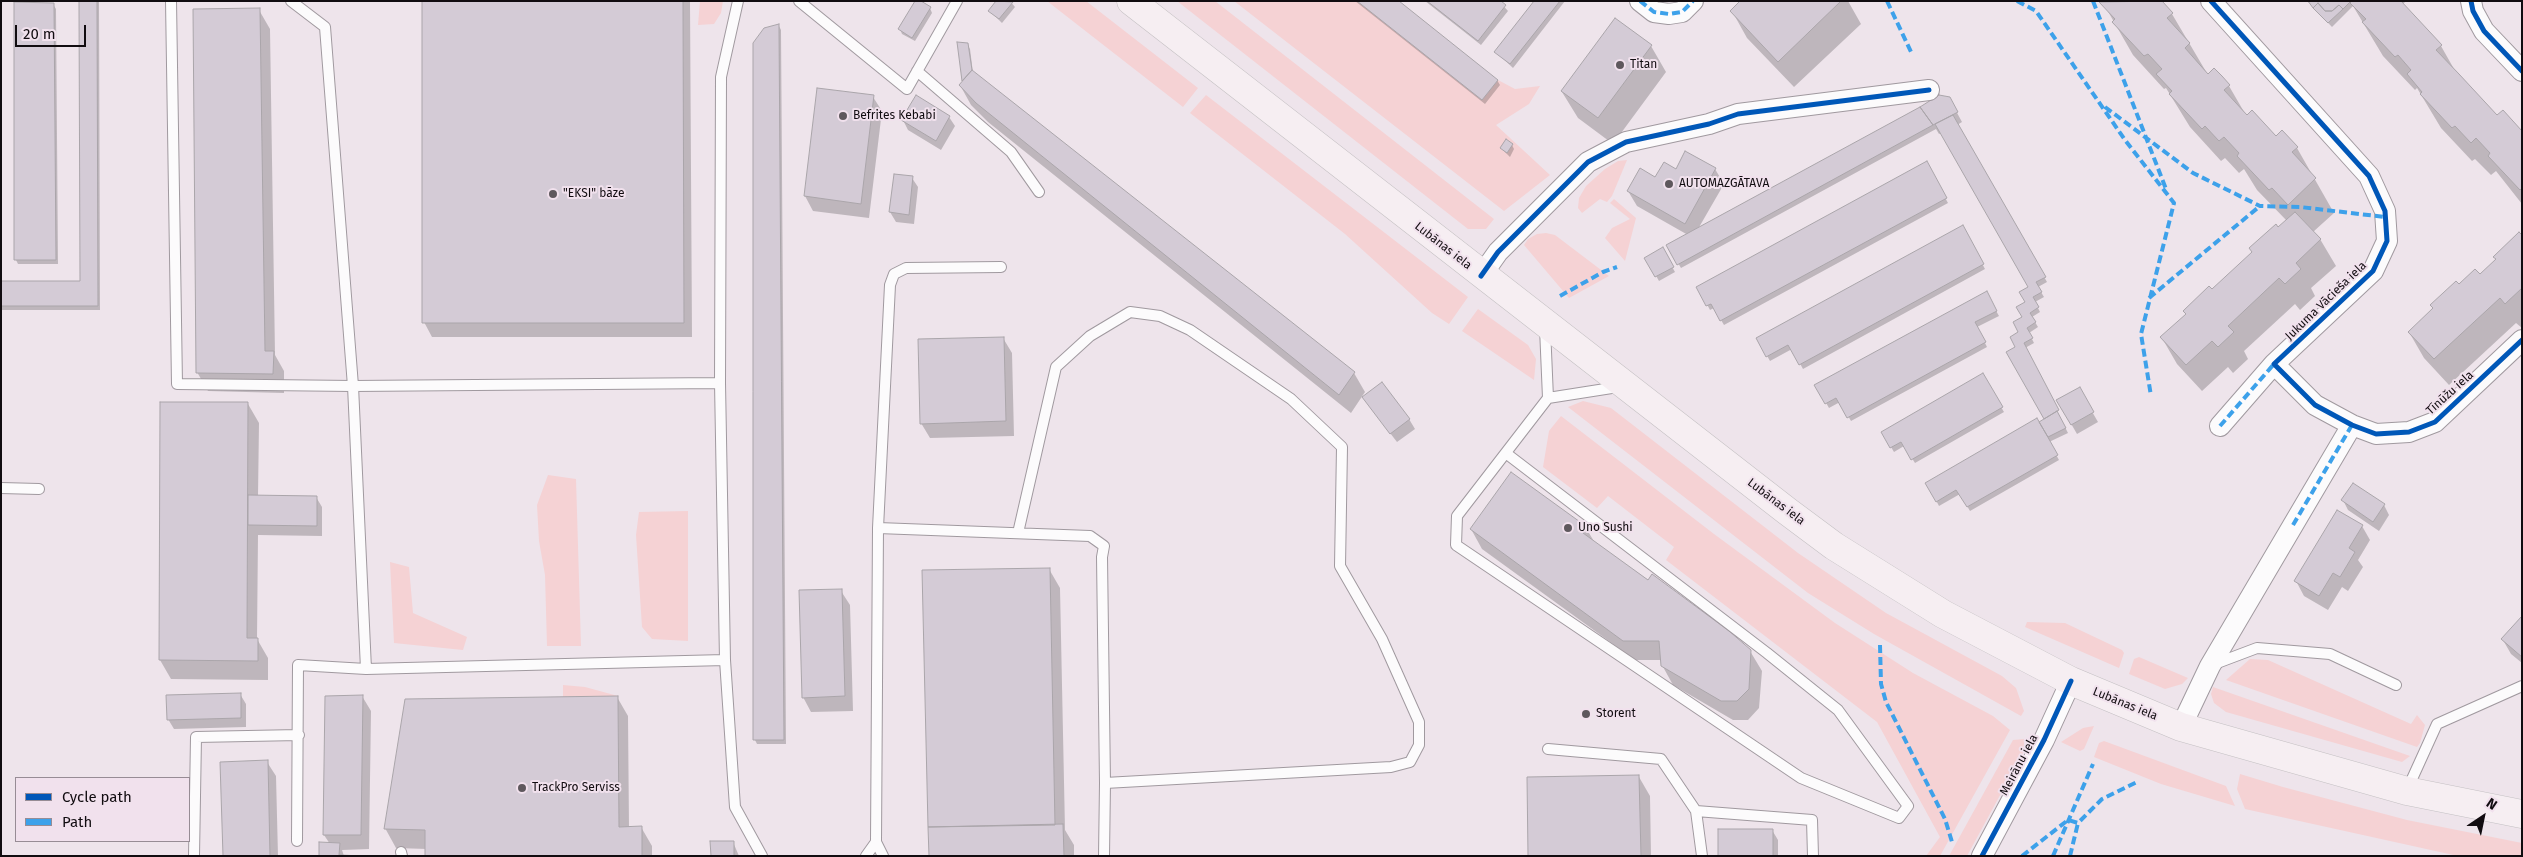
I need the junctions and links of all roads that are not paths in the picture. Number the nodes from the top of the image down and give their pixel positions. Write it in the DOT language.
graph roads {
  1 [pos="171,1"];
  2 [pos="291,1"];
  3 [pos="738,1"];
  4 [pos="799,1"];
  5 [pos="957,1"];
  6 [pos="1131,1"];
  7 [pos="1640,1"];
  8 [pos="1693,1"];
  9 [pos="2211,1"];
  10 [pos="2471,1"];
  11 [pos="917,71"];
  12 [pos="2522,71"];
  13 [pos="1929,90"];
  14 [pos="1039,192"];
  15 [pos="1001,267"];
  16 [pos="1481,276"];
  17 [pos="1545,325"];
  18 [pos="2522,340"];
  19 [pos="2274,364"];
  20 [pos="720,383"];
  21 [pos="353,386"];
  22 [pos="1624,386"];
  23 [pos="1548,398"];
  24 [pos="2352,425"];
  25 [pos="2220,426"];
  26 [pos="1507,454"];
  27 [pos="1,488"];
  28 [pos="39,489"];
  29 [pos="878,528"];
  30 [pos="1018,532"];
  31 [pos="725,660"];
  32 [pos="2210,666"];
  33 [pos="366,669"];
  34 [pos="2070,681"];
  35 [pos="2396,685"];
  36 [pos="2522,686"];
  37 [pos="2181,727"];
  38 [pos="299,735"];
  39 [pos="1548,749"];
  40 [pos="1105,783"];
  41 [pos="2406,791"];
  42 [pos="1696,811"];
  43 [pos="2522,814"];
  44 [pos="297,841"];
  45 [pos="876,842"];
  46 [pos="194,856"];
  47 [pos="762,856"];
  48 [pos="866,856"];
  49 [pos="883,856"];
  50 [pos="1104,856"];
  51 [pos="1702,856"];
  52 [pos="1813,856"];
  53 [pos="1982,856"];
  1 -- 21 [label="lane"];
  2 -- 21 [label="lane"];
  3 -- 20 [label="lane"];
  4 -- 11 [label="lane"];
  5 -- 11 [label="lane"];
  6 -- 16 [label="main road, Lubānas iela"];
  7 -- 8 [label="street"];
  9 -- 19 [label="street, Jukuma Vācieša iela"];
  10 -- 12 [label="street"];
  11 -- 14 [label="lane"];
  13 -- 16 [label="street"];
  15 -- 29 [label="lane"];
  16 -- 17 [label="main road, Lubānas iela"];
  17 -- 22 [label="main road, Lubānas iela"];
  17 -- 23 [label="lane"];
  18 -- 24 [label="street, Tīnūžu iela"];
  19 -- 24 [label="street"];
  19 -- 25 [label="street, Jukuma Vācieša iela"];
  20 -- 21 [label="lane"];
  20 -- 31 [label="lane"];
  21 -- 33 [label="lane"];
  22 -- 23 [label="lane"];
  22 -- 34 [label="main road, Lubānas iela"];
  23 -- 26 [label="lane"];
  24 -- 32 [label="street"];
  26 -- 26 [label="lane"];
  27 -- 28 [label="lane"];
  29 -- 30 [label="lane"];
  29 -- 45 [label="lane"];
  30 -- 40 [label="lane"];
  30 -- 40 [label="lane"];
  31 -- 33 [label="lane"];
  31 -- 47 [label="lane"];
  32 -- 35 [label="lane"];
  32 -- 37 [label="street"];
  33 -- 38 [label="lane"];
  34 -- 37 [label="main road, Lubānas iela"];
  34 -- 53 [label="street, Meirānu iela"];
  36 -- 41 [label="lane"];
  37 -- 41 [label="main road, Lubānas iela"];
  38 -- 44 [label="lane"];
  38 -- 46 [label="lane"];
  39 -- 42 [label="lane"];
  40 -- 50 [label="lane"];
  41 -- 43 [label="main road, Lubānas iela"];
  42 -- 51 [label="lane"];
  42 -- 52 [label="lane"];
  45 -- 48 [label="lane"];
  45 -- 49 [label="lane"];
}
